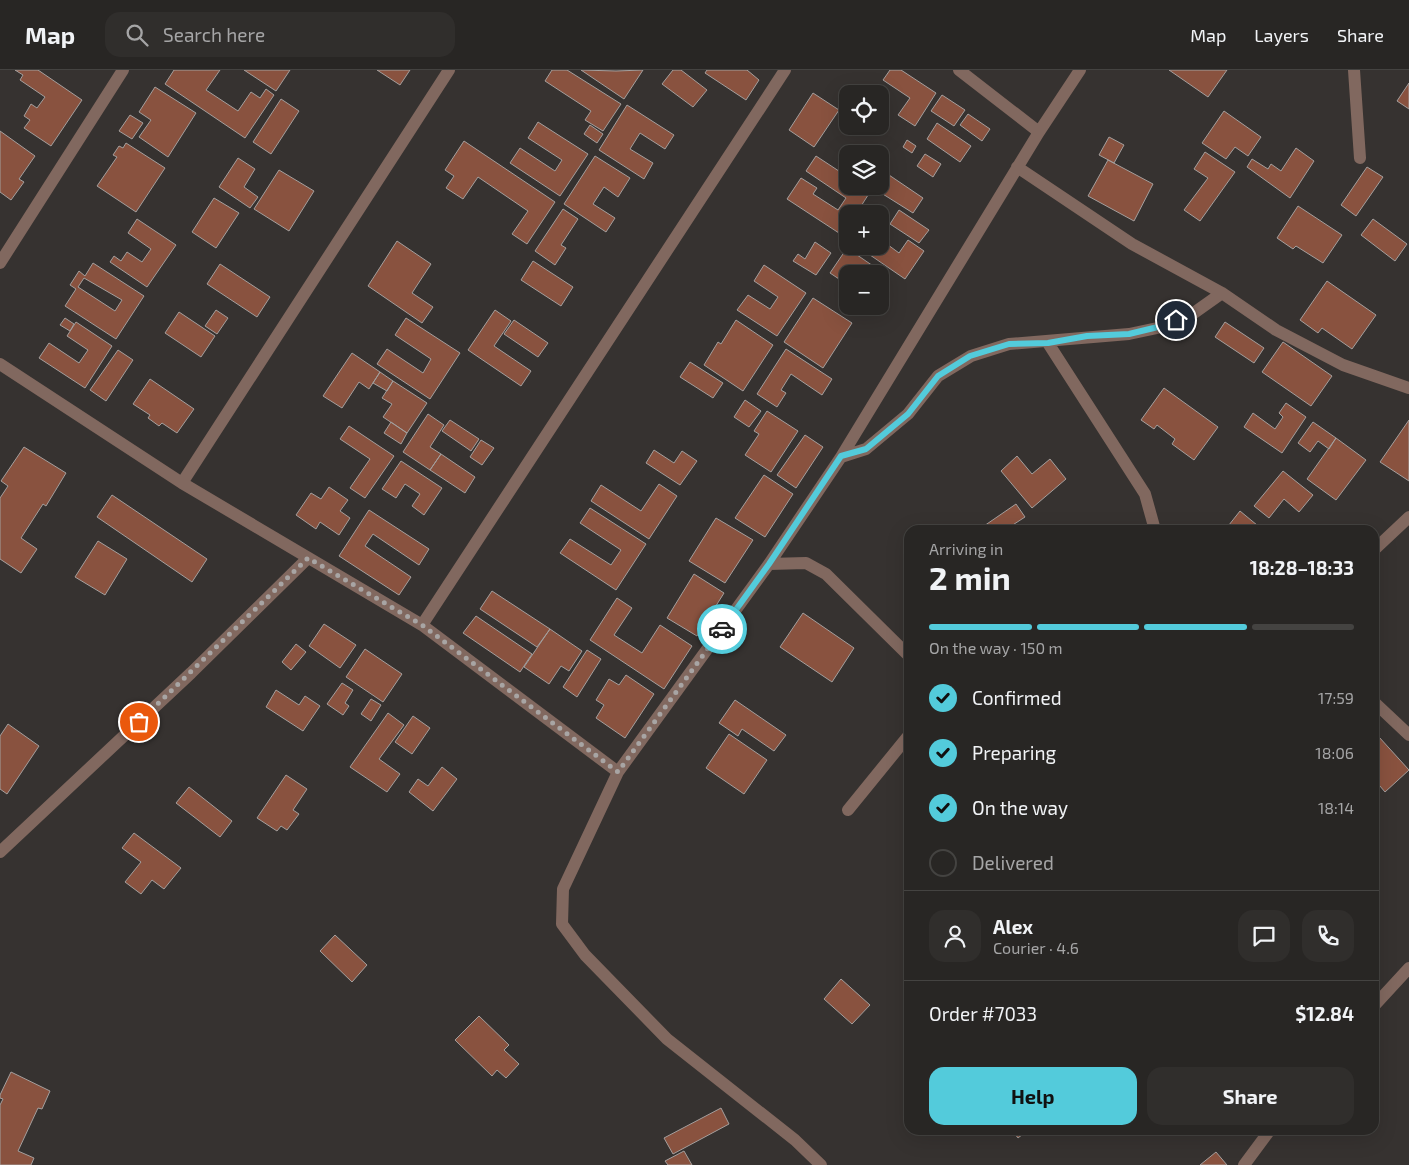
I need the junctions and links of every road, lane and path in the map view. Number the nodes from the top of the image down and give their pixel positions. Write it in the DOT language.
graph roads {
  1 [pos="123,70"];
  2 [pos="449,70"];
  3 [pos="785,70"];
  4 [pos="958,70"];
  5 [pos="1080,70"];
  6 [pos="1354,70"];
  7 [pos="1039,132"];
  8 [pos="1360,158"];
  9 [pos="1017,167"];
  10 [pos="0,263"];
  11 [pos="1222,293"];
  12 [pos="1048,343"];
  13 [pos="0,364"];
  14 [pos="1409,388"];
  15 [pos="841,456"];
  16 [pos="182,483"];
  17 [pos="1409,517"];
  18 [pos="1154,525"];
  19 [pos="1379,545"];
  20 [pos="308,558"];
  21 [pos="769,564"];
  22 [pos="422,625"];
  23 [pos="904,651"];
  24 [pos="1379,707"];
  25 [pos="1409,735"];
  26 [pos="904,741"];
  27 [pos="618,772"];
  28 [pos="848,810"];
  29 [pos="0,852"];
  30 [pos="1409,968"];
  31 [pos="1379,1001"];
  32 [pos="1266,1135"];
  33 [pos="821,1165"];
  34 [pos="1244,1165"];
  1 -- 10 [label="street"];
  2 -- 16 [label="street"];
  3 -- 22 [label="street"];
  4 -- 7 [label="street"];
  5 -- 7 [label="street"];
  6 -- 8 [label="street"];
  7 -- 9 [label="street"];
  9 -- 11 [label="street"];
  9 -- 15 [label="street"];
  11 -- 12 [label="street"];
  11 -- 14 [label="street"];
  12 -- 15 [label="street"];
  12 -- 18 [label="street"];
  13 -- 16 [label="street"];
  15 -- 21 [label="street"];
  16 -- 20 [label="street"];
  17 -- 19 [label="street"];
  20 -- 22 [label="street"];
  20 -- 29 [label="street"];
  21 -- 23 [label="street"];
  21 -- 27 [label="street"];
  22 -- 27 [label="street"];
  24 -- 25 [label="street"];
  26 -- 28 [label="street"];
  27 -- 33 [label="street"];
  30 -- 31 [label="street"];
  32 -- 34 [label="street"];
}
